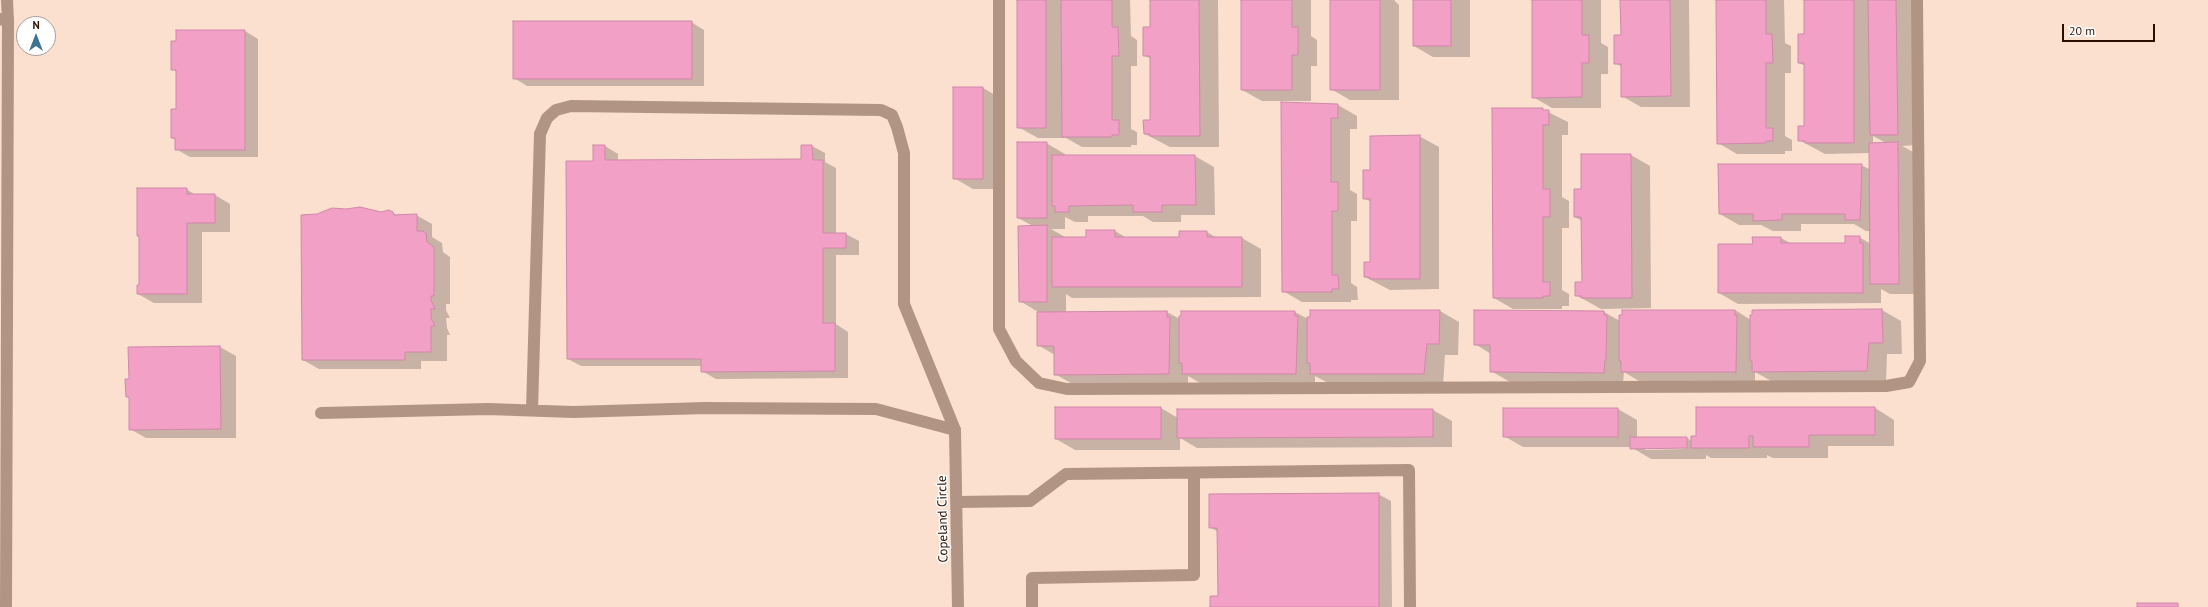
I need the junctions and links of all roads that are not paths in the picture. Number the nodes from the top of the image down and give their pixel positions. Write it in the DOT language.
graph roads {
  1 [pos="7,0"];
  2 [pos="999,0"];
  3 [pos="1918,0"];
  4 [pos="4,20"];
  5 [pos="3,405"];
  6 [pos="532,410"];
  7 [pos="321,413"];
  8 [pos="955,430"];
  9 [pos="1194,473"];
  10 [pos="957,502"];
  11 [pos="6,607"];
  12 [pos="958,607"];
  13 [pos="1032,607"];
  14 [pos="1410,607"];
  1 -- 4 [label="street"];
  2 -- 3 [label="street"];
  4 -- 5 [label="street"];
  5 -- 11 [label="street"];
  6 -- 7 [label="street"];
  6 -- 8 [label="street"];
  6 -- 8 [label="street"];
  8 -- 10 [label="street, Copeland Circle"];
  9 -- 10 [label="street"];
  9 -- 13 [label="street"];
  9 -- 14 [label="street"];
  10 -- 12 [label="street, Copeland Circle"];
}
